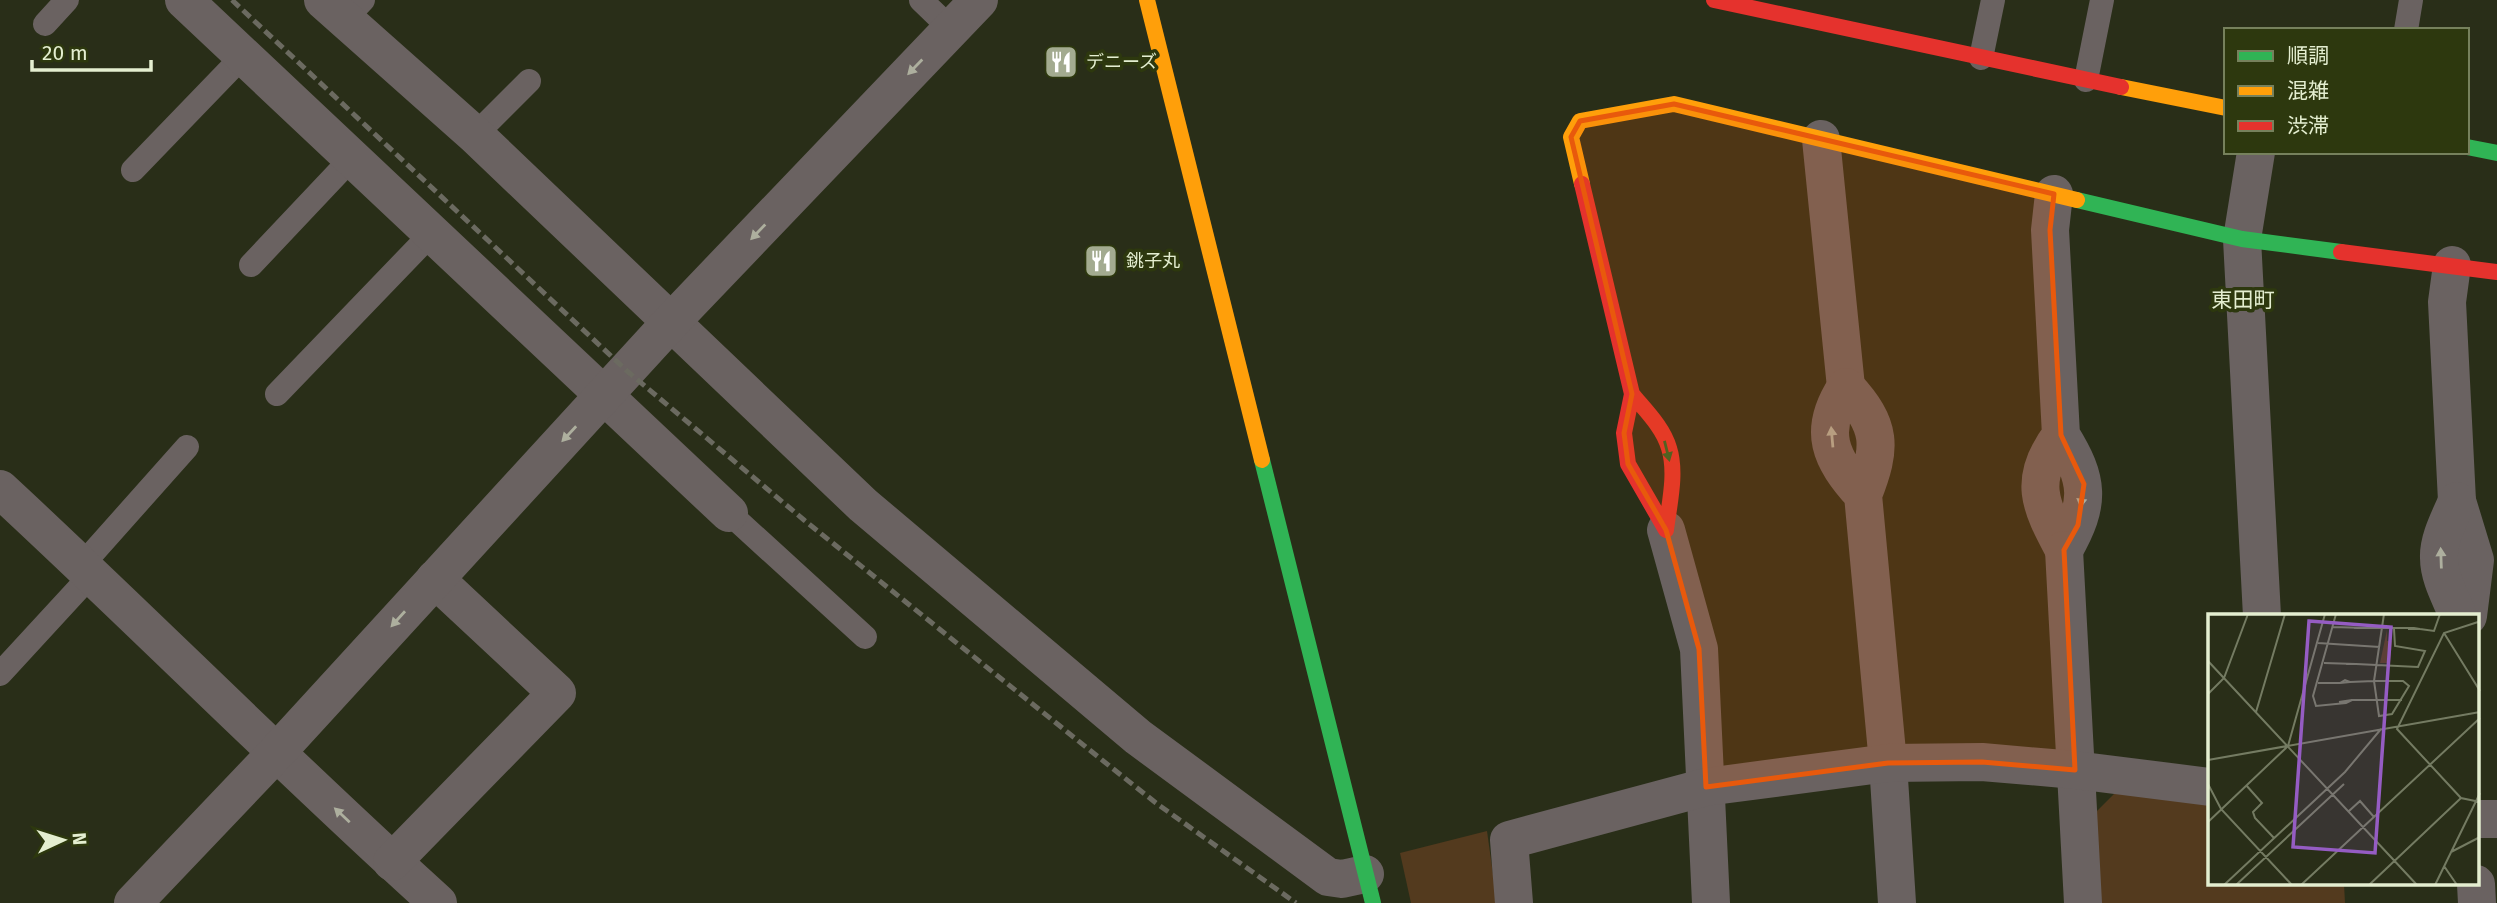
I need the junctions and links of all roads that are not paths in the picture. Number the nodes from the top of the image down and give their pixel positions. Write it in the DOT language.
graph roads {
  1 [pos="67,0"];
  2 [pos="184,0"];
  3 [pos="921,0"];
  4 [pos="979,0"];
  5 [pos="1147,0"];
  6 [pos="1714,0"];
  7 [pos="1993,0"];
  8 [pos="2102,0"];
  9 [pos="2411,0"];
  10 [pos="344,6"];
  11 [pos="46,24"];
  12 [pos="2406,28"];
  13 [pos="951,29"];
  14 [pos="244,55"];
  15 [pos="1981,58"];
  16 [pos="2086,80"];
  17 [pos="529,81"];
  18 [pos="2224,108"];
  19 [pos="475,135"];
  20 [pos="1821,139"];
  21 [pos="2469,147"];
  22 [pos="2497,153"];
  23 [pos="2256,154"];
  24 [pos="352,158"];
  25 [pos="133,170"];
  26 [pos="2054,194"];
  27 [pos="432,233"];
  28 [pos="2242,239"];
  29 [pos="251,265"];
  30 [pos="2452,265"];
  31 [pos="2497,272"];
  32 [pos="671,322"];
  33 [pos="277,394"];
  34 [pos="1632,394"];
  35 [pos="605,395"];
  36 [pos="187,447"];
  37 [pos="0,489"];
  38 [pos="2457,501"];
  39 [pos="729,513"];
  40 [pos="1666,530"];
  41 [pos="87,570"];
  42 [pos="436,579"];
  43 [pos="2262,614"];
  44 [pos="2457,614"];
  45 [pos="2468,614"];
  46 [pos="865,637"];
  47 [pos="0,674"];
  48 [pos="276,754"];
  49 [pos="1888,763"];
  50 [pos="2075,770"];
  51 [pos="1706,787"];
  52 [pos="2208,787"];
  53 [pos="392,862"];
  54 [pos="1369,889"];
  55 [pos="133,903"];
  56 [pos="438,903"];
  57 [pos="1514,903"];
  58 [pos="1711,903"];
  59 [pos="1897,903"];
  60 [pos="2083,903"];
  1 -- 11 [label="lane"];
  2 -- 14 [label="street"];
  3 -- 13 [label="lane"];
  4 -- 13 [label="street"];
  5 -- 54 [label="street"];
  6 -- 15 [label="street"];
  7 -- 15 [label="lane"];
  8 -- 16 [label="lane"];
  9 -- 12 [label="lane"];
  10 -- 19 [label="street"];
  13 -- 32 [label="street, one-way"];
  14 -- 24 [label="street"];
  14 -- 25 [label="lane"];
  15 -- 16 [label="street"];
  16 -- 18 [label="street"];
  17 -- 19 [label="lane"];
  19 -- 32 [label="street"];
  20 -- 26 [label="street"];
  20 -- 34 [label="street"];
  20 -- 49 [label="street"];
  21 -- 22 [label="street"];
  23 -- 28 [label="street"];
  24 -- 27 [label="street"];
  24 -- 29 [label="lane"];
  26 -- 28 [label="street"];
  26 -- 50 [label="street"];
  27 -- 33 [label="lane"];
  27 -- 35 [label="street"];
  28 -- 30 [label="street"];
  28 -- 43 [label="street"];
  30 -- 31 [label="street"];
  30 -- 38 [label="street"];
  32 -- 35 [label="street"];
  32 -- 54 [label="street"];
  34 -- 40 [label="street"];
  34 -- 40 [label="street, one-way"];
  35 -- 39 [label="street"];
  35 -- 42 [label="street, one-way"];
  36 -- 41 [label="lane"];
  37 -- 41 [label="street"];
  44 -- 38 [label="street, one-way"];
  38 -- 45 [label="street"];
  39 -- 46 [label="lane"];
  40 -- 51 [label="street"];
  41 -- 47 [label="lane"];
  41 -- 48 [label="street"];
  42 -- 48 [label="street, one-way"];
  42 -- 53 [label="street"];
  53 -- 48 [label="street, one-way"];
  48 -- 55 [label="street"];
  49 -- 50 [label="street"];
  49 -- 51 [label="street"];
  49 -- 59 [label="street"];
  50 -- 52 [label="street"];
  50 -- 60 [label="street"];
  51 -- 57 [label="street"];
  51 -- 58 [label="street"];
  53 -- 56 [label="street"];
}
